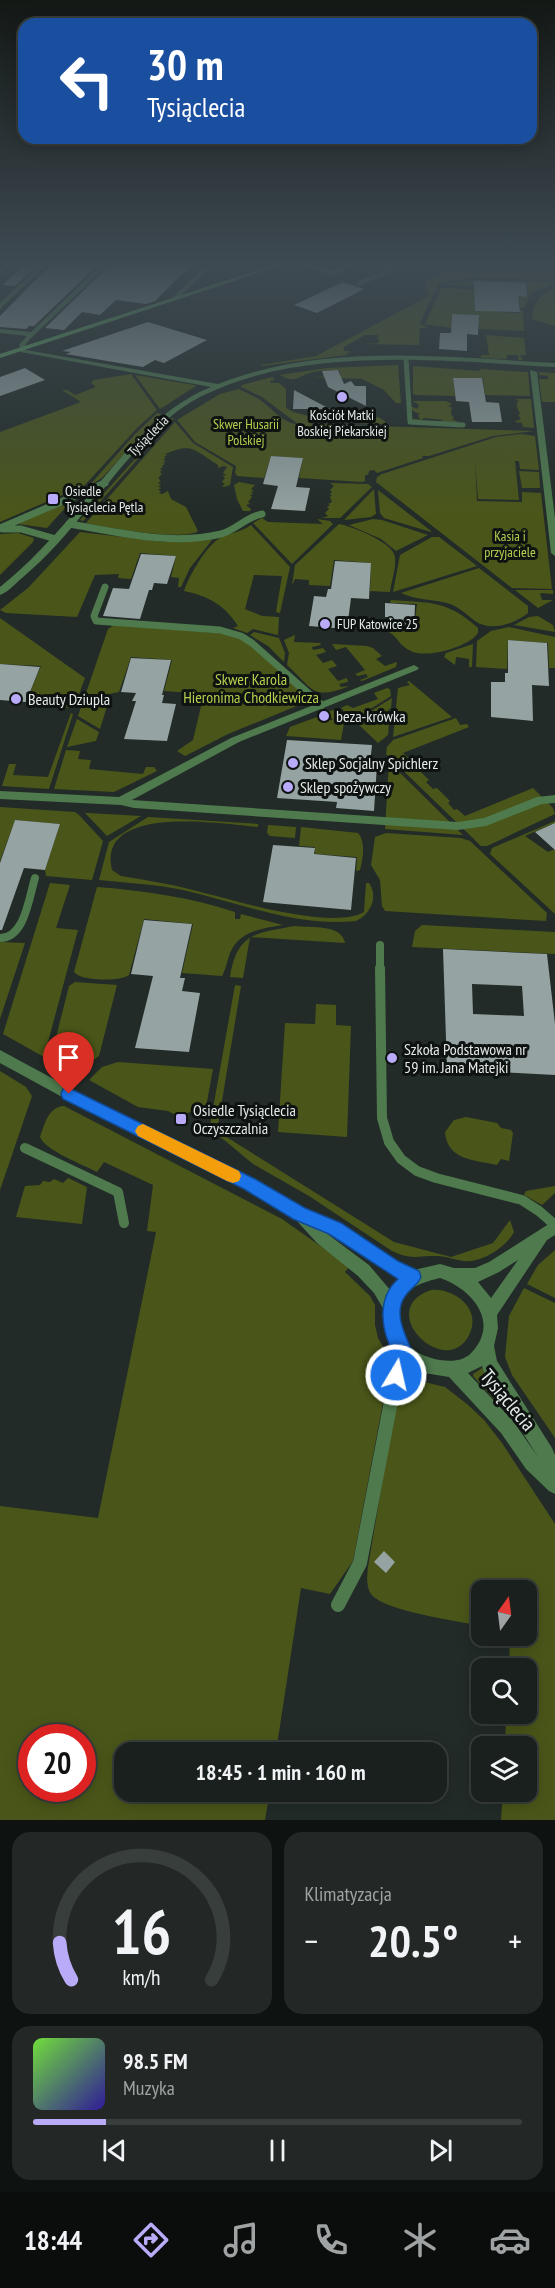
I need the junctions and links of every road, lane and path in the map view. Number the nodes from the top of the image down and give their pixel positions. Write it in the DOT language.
graph roads {
  1 [pos="28,347"];
  2 [pos="22,349"];
  3 [pos="0,356"];
  4 [pos="406,359"];
  5 [pos="555,365"];
  6 [pos="533,372"];
  7 [pos="218,386"];
  8 [pos="463,425"];
  9 [pos="105,483"];
  10 [pos="262,514"];
  11 [pos="69,524"];
  12 [pos="0,529"];
  13 [pos="56,539"];
  14 [pos="555,553"];
  15 [pos="105,587"];
  16 [pos="0,592"];
  17 [pos="414,668"];
  18 [pos="321,705"];
  19 [pos="0,795"];
  20 [pos="555,799"];
  21 [pos="121,801"];
  22 [pos="35,878"];
  23 [pos="0,938"];
  24 [pos="380,945"];
  25 [pos="0,1056"];
  26 [pos="25,1148"];
  27 [pos="299,1214"];
  28 [pos="124,1222"];
  29 [pos="551,1229"];
  30 [pos="455,1275"];
  31 [pos="412,1277"];
  32 [pos="391,1310"];
  33 [pos="490,1312"];
  34 [pos="486,1346"];
  35 [pos="404,1353"];
  36 [pos="453,1369"];
  37 [pos="555,1474"];
  38 [pos="555,1485"];
  39 [pos="338,1605"];
  1 -- 2 [label="main road"];
  2 -- 3 [label="main road"];
  2 -- 7 [label="street"];
  4 -- 5 [label="street, Tysiąclecia"];
  4 -- 7 [label="street, Tysiąclecia"];
  4 -- 8 [label="lane"];
  6 -- 14 [label="street"];
  7 -- 9 [label="street, Tysiąclecia"];
  9 -- 11 [label="street, Tysiąclecia"];
  9 -- 12 [label="lane"];
  10 -- 11 [label="lane"];
  11 -- 13 [label="street, Tysiąclecia"];
  12 -- 13 [label="lane"];
  13 -- 16 [label="street, Tysiąclecia"];
  15 -- 18 [label="lane"];
  17 -- 18 [label="street"];
  18 -- 21 [label="street"];
  19 -- 21 [label="street"];
  20 -- 21 [label="street"];
  22 -- 23 [label="lane"];
  24 -- 29 [label="lane"];
  25 -- 27 [label="street"];
  26 -- 28 [label="lane"];
  27 -- 31 [label="street"];
  27 -- 32 [label="street"];
  29 -- 30 [label="street"];
  29 -- 33 [label="street"];
  30 -- 31 [label="street"];
  30 -- 33 [label="street"];
  31 -- 32 [label="street"];
  32 -- 35 [label="street"];
  33 -- 34 [label="street"];
  34 -- 36 [label="street"];
  34 -- 37 [label="street, Tysiąclecia"];
  35 -- 36 [label="street"];
  35 -- 39 [label="lane"];
  36 -- 38 [label="street, Tysiąclecia"];
}
